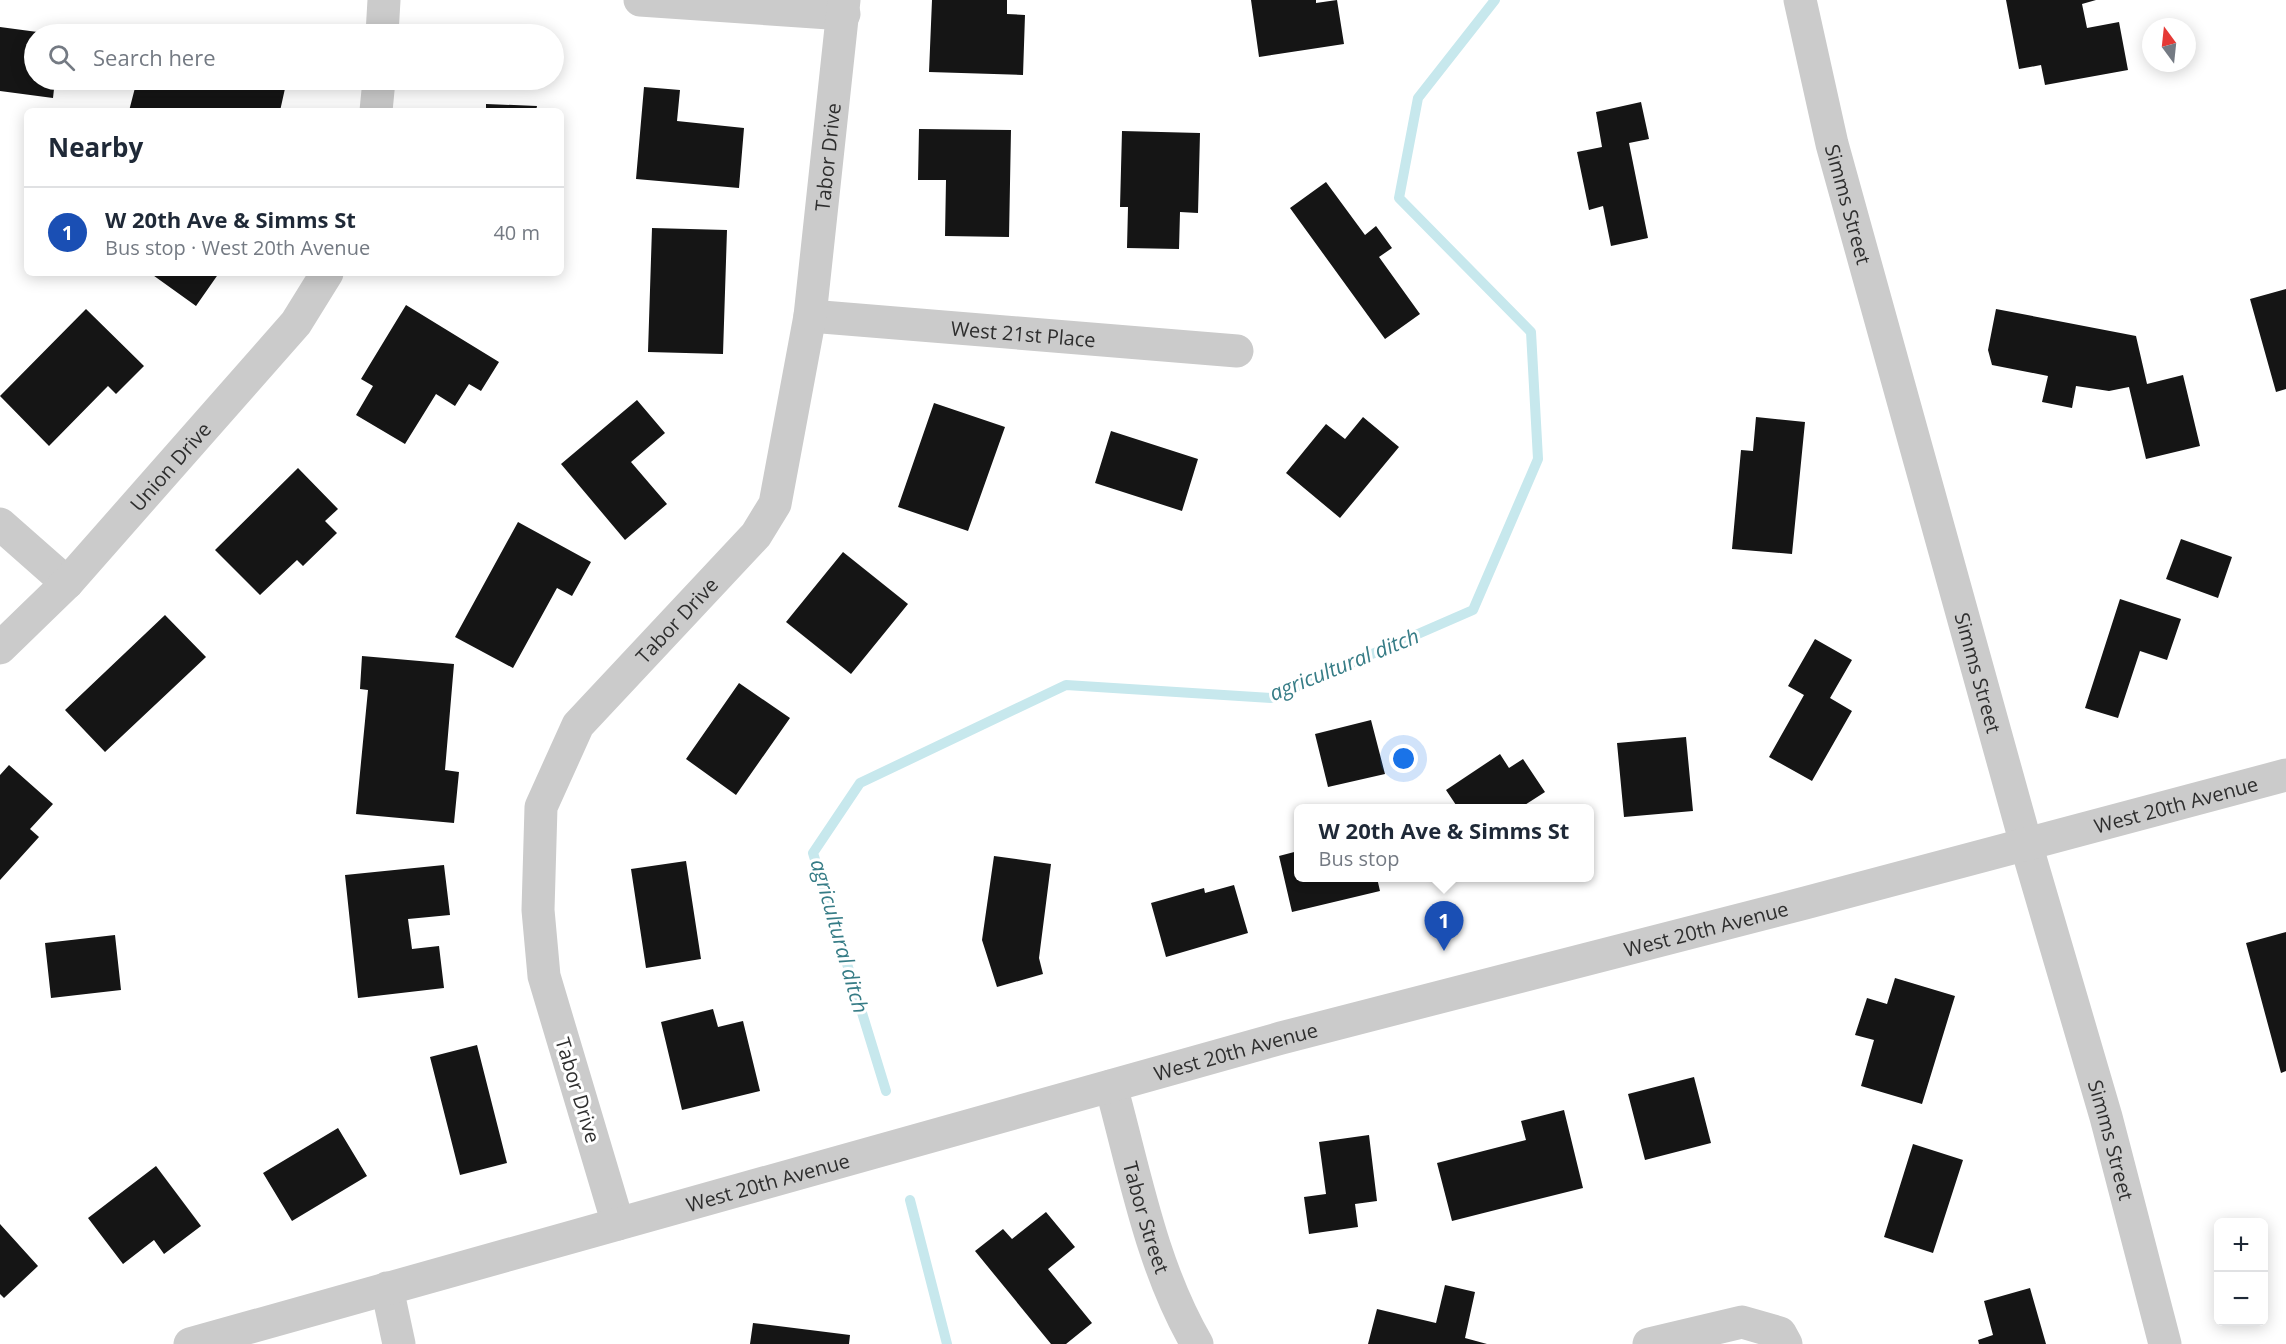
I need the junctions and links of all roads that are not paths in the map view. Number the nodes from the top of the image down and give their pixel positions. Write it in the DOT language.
graph roads {
  1 [pos="384,0"];
  2 [pos="639,0"];
  3 [pos="1800,0"];
  4 [pos="844,7"];
  5 [pos="383,24"];
  6 [pos="378,90"];
  7 [pos="376,108"];
  8 [pos="325,276"];
  9 [pos="810,316"];
  10 [pos="1237,351"];
  11 [pos="0,524"];
  12 [pos="67,583"];
  13 [pos="0,648"];
  14 [pos="2286,775"];
  15 [pos="2026,844"];
  16 [pos="1111,1086"];
  17 [pos="618,1224"];
  18 [pos="387,1288"];
  19 [pos="190,1344"];
  20 [pos="399,1344"];
  21 [pos="1197,1344"];
  22 [pos="1648,1344"];
  23 [pos="1786,1344"];
  24 [pos="2165,1344"];
  1 -- 5 [label="street"];
  2 -- 4 [label="street"];
  3 -- 15 [label="street, Simms Street"];
  4 -- 9 [label="street, Tabor Drive"];
  6 -- 7 [label="street"];
  8 -- 12 [label="street, Union Drive"];
  9 -- 10 [label="street, West 21st Place"];
  9 -- 17 [label="street, Tabor Drive"];
  11 -- 12 [label="street"];
  12 -- 13 [label="street, Union Drive"];
  14 -- 15 [label="street, West 20th Avenue"];
  15 -- 16 [label="street, West 20th Avenue"];
  15 -- 24 [label="street, Simms Street"];
  16 -- 17 [label="street, West 20th Avenue"];
  16 -- 21 [label="street, Tabor Street"];
  17 -- 18 [label="street, West 20th Avenue"];
  18 -- 19 [label="street, West 20th Avenue"];
  18 -- 20 [label="street"];
  22 -- 23 [label="street"];
}
